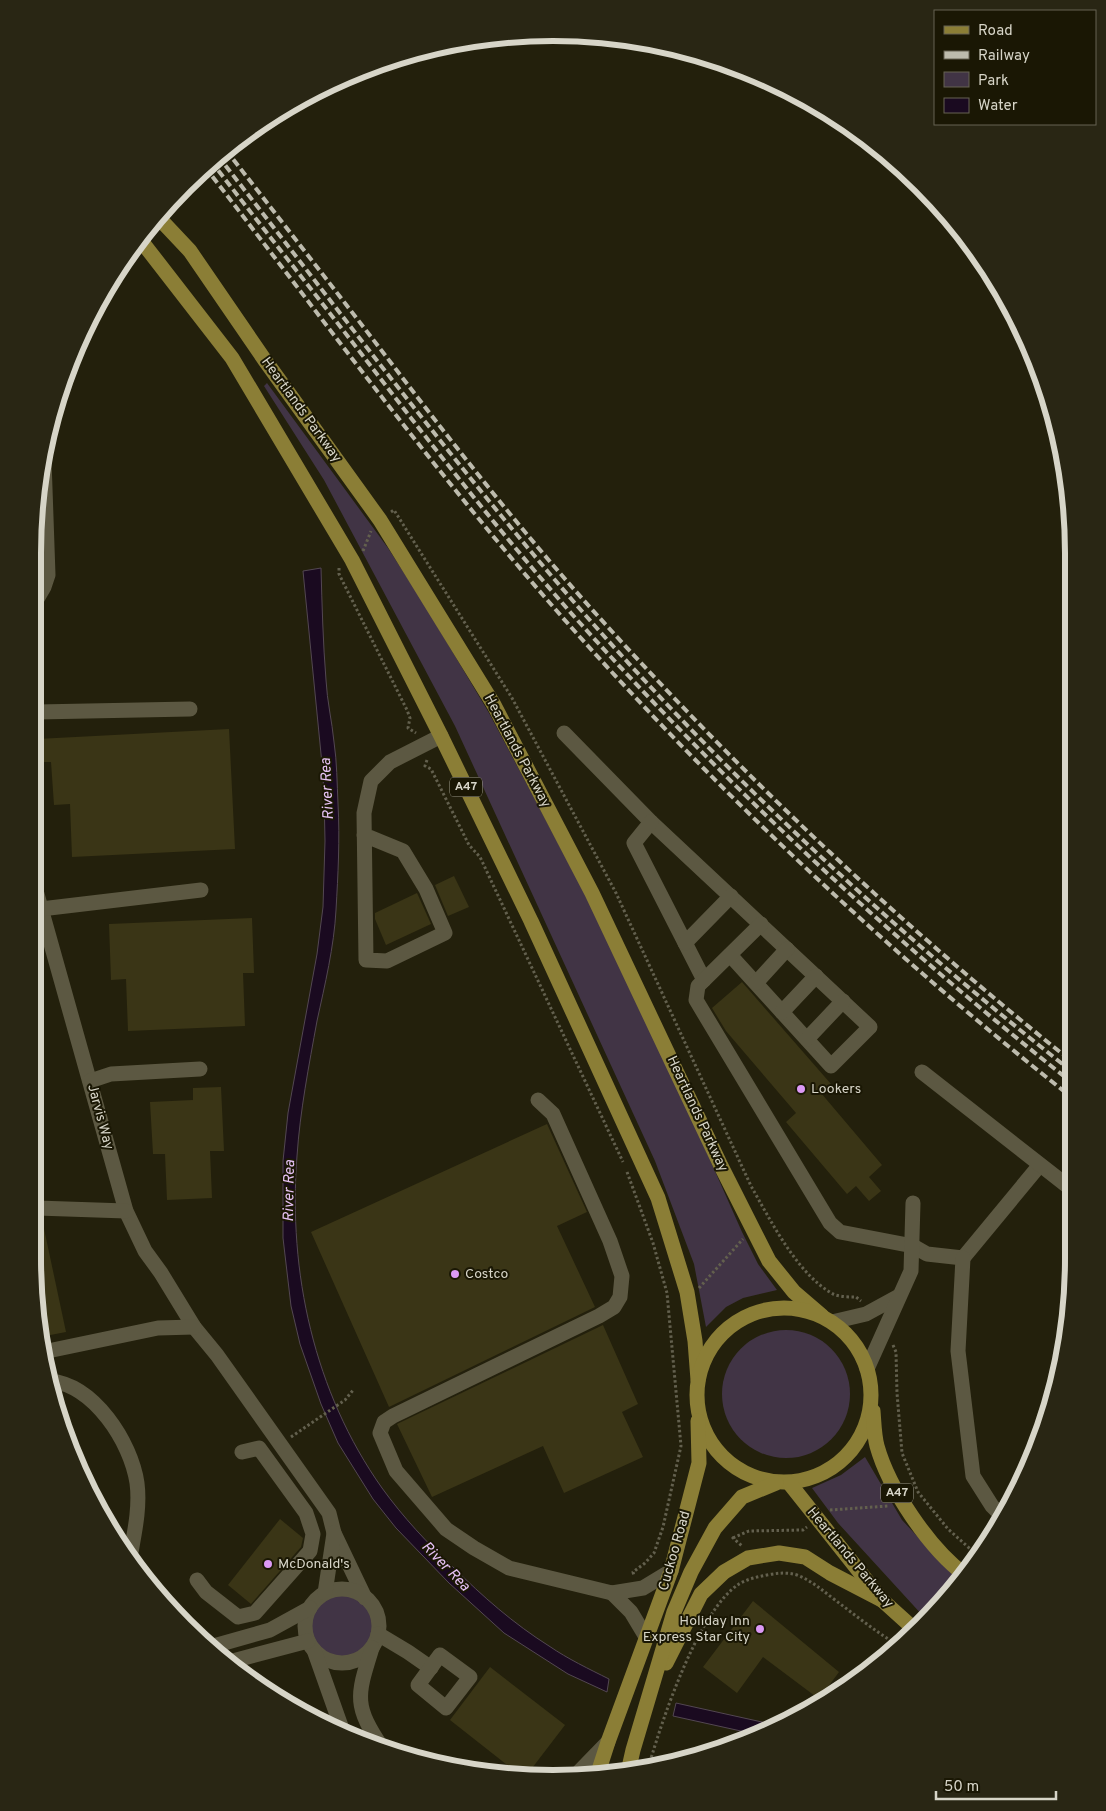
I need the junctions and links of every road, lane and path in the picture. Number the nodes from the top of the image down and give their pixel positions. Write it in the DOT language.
graph roads {
  1 [pos="163,222"];
  2 [pos="144,245"];
  3 [pos="45,493"];
  4 [pos="380,520"];
  5 [pos="346,562"];
  6 [pos="41,592"];
  7 [pos="190,709"];
  8 [pos="41,712"];
  9 [pos="564,733"];
  10 [pos="436,739"];
  11 [pos="651,822"];
  12 [pos="364,835"];
  13 [pos="201,890"];
  14 [pos="731,896"];
  15 [pos="41,902"];
  16 [pos="41,917"];
  17 [pos="761,924"];
  18 [pos="44,940"];
  19 [pos="685,942"];
  20 [pos="788,949"];
  21 [pos="730,955"];
  22 [pos="816,976"];
  23 [pos="704,980"];
  24 [pos="756,983"];
  25 [pos="843,1001"];
  26 [pos="782,1012"];
  27 [pos="807,1039"];
  28 [pos="200,1069"];
  29 [pos="922,1072"];
  30 [pos="90,1081"];
  31 [pos="538,1100"];
  32 [pos="1039,1166"];
  33 [pos="1065,1184"];
  34 [pos="913,1203"];
  35 [pos="41,1208"];
  36 [pos="126,1211"];
  37 [pos="754,1232"];
  38 [pos="913,1246"];
  39 [pos="963,1258"];
  40 [pos="687,1292"];
  41 [pos="667,1293"];
  42 [pos="899,1296"];
  43 [pos="866,1314"];
  44 [pos="827,1319"];
  45 [pos="194,1327"];
  46 [pos="883,1336"];
  47 [pos="50,1351"];
  48 [pos="867,1369"];
  49 [pos="698,1380"];
  50 [pos="57,1382"];
  51 [pos="354,1389"];
  52 [pos="872,1389"];
  53 [pos="698,1407"];
  54 [pos="307,1427"];
  55 [pos="242,1452"];
  56 [pos="783,1483"];
  57 [pos="997,1511"];
  58 [pos="334,1533"];
  59 [pos="132,1548"];
  60 [pos="973,1551"];
  61 [pos="959,1570"];
  62 [pos="671,1571"];
  63 [pos="197,1580"];
  64 [pos="638,1589"];
  65 [pos="325,1593"];
  66 [pos="612,1593"];
  67 [pos="365,1598"];
  68 [pos="882,1600"];
  69 [pos="310,1608"];
  70 [pos="909,1625"];
  71 [pos="646,1637"];
  72 [pos="375,1640"];
  73 [pos="892,1641"];
  74 [pos="218,1645"];
  75 [pos="311,1645"];
  76 [pos="237,1660"];
  77 [pos="430,1668"];
  78 [pos="650,1696"];
  79 [pos="340,1723"];
  80 [pos="375,1738"];
  81 [pos="608,1742"];
  82 [pos="650,1760"];
  83 [pos="630,1764"];
  84 [pos="600,1767"];
  85 [pos="573,1769"];
  1 -- 4 [label="main road, Heartlands Parkway"];
  2 -- 5 [label="main road, Heartlands Parkway / A47"];
  3 -- 6 [label="street"];
  4 -- 5 [label="path"];
  4 -- 37 [label="main road, Heartlands Parkway"];
  4 -- 43 [label="path"];
  5 -- 10 [label="main road, Heartlands Parkway / A47"];
  5 -- 10 [label="path"];
  7 -- 8 [label="street"];
  9 -- 11 [label="street"];
  10 -- 12 [label="street"];
  10 -- 40 [label="main road, Heartlands Parkway / A47"];
  10 -- 41 [label="path"];
  11 -- 14 [label="street"];
  11 -- 19 [label="street"];
  12 -- 12 [label="street"];
  13 -- 15 [label="street"];
  14 -- 17 [label="street"];
  14 -- 19 [label="street"];
  16 -- 18 [label="street, Jarvis Way"];
  17 -- 20 [label="street"];
  17 -- 21 [label="street"];
  18 -- 30 [label="street, Jarvis Way"];
  19 -- 23 [label="street"];
  20 -- 22 [label="street"];
  20 -- 24 [label="street"];
  21 -- 23 [label="street"];
  21 -- 24 [label="street"];
  22 -- 25 [label="street"];
  22 -- 26 [label="street"];
  23 -- 38 [label="street"];
  24 -- 26 [label="street"];
  25 -- 27 [label="street"];
  25 -- 27 [label="street"];
  26 -- 27 [label="street"];
  28 -- 30 [label="street"];
  29 -- 32 [label="street"];
  30 -- 36 [label="street, Jarvis Way"];
  31 -- 66 [label="street"];
  32 -- 33 [label="street"];
  32 -- 39 [label="street"];
  34 -- 38 [label="street"];
  35 -- 36 [label="street"];
  36 -- 45 [label="street, Jarvis Way"];
  37 -- 40 [label="path"];
  37 -- 44 [label="main road, Heartlands Parkway"];
  38 -- 39 [label="street"];
  38 -- 42 [label="street"];
  39 -- 57 [label="street"];
  40 -- 41 [label="path"];
  40 -- 49 [label="main road, Heartlands Parkway / A47"];
  41 -- 64 [label="path"];
  42 -- 43 [label="street"];
  42 -- 46 [label="street"];
  43 -- 44 [label="street"];
  44 -- 48 [label="main road"];
  44 -- 49 [label="main road"];
  45 -- 47 [label="street"];
  45 -- 58 [label="street, Jarvis Way"];
  46 -- 48 [label="street"];
  46 -- 60 [label="path"];
  48 -- 52 [label="main road"];
  49 -- 53 [label="main road"];
  50 -- 59 [label="street"];
  51 -- 54 [label="path"];
  52 -- 56 [label="main road"];
  52 -- 61 [label="main road, A47"];
  53 -- 56 [label="main road"];
  53 -- 62 [label="main road, Cuckoo Road"];
  55 -- 63 [label="street"];
  56 -- 68 [label="main road, Heartlands Parkway"];
  56 -- 78 [label="main road, Cuckoo Road"];
  58 -- 65 [label="street"];
  58 -- 67 [label="street, Jarvis Way"];
  62 -- 64 [label="street"];
  62 -- 71 [label="main road, Cuckoo Road"];
  64 -- 66 [label="street"];
  65 -- 67 [label="street"];
  65 -- 69 [label="street"];
  66 -- 71 [label="street"];
  67 -- 72 [label="street"];
  68 -- 70 [label="main road, Heartlands Parkway"];
  68 -- 78 [label="main road"];
  69 -- 74 [label="street"];
  69 -- 75 [label="street"];
  71 -- 81 [label="main road, Cuckoo Road"];
  72 -- 75 [label="street"];
  72 -- 77 [label="street"];
  72 -- 80 [label="street"];
  73 -- 82 [label="path"];
  75 -- 76 [label="street"];
  75 -- 79 [label="street"];
  78 -- 83 [label="main road, Cuckoo Road"];
  81 -- 84 [label="main road, Cuckoo Road"];
  81 -- 85 [label="street"];
}
